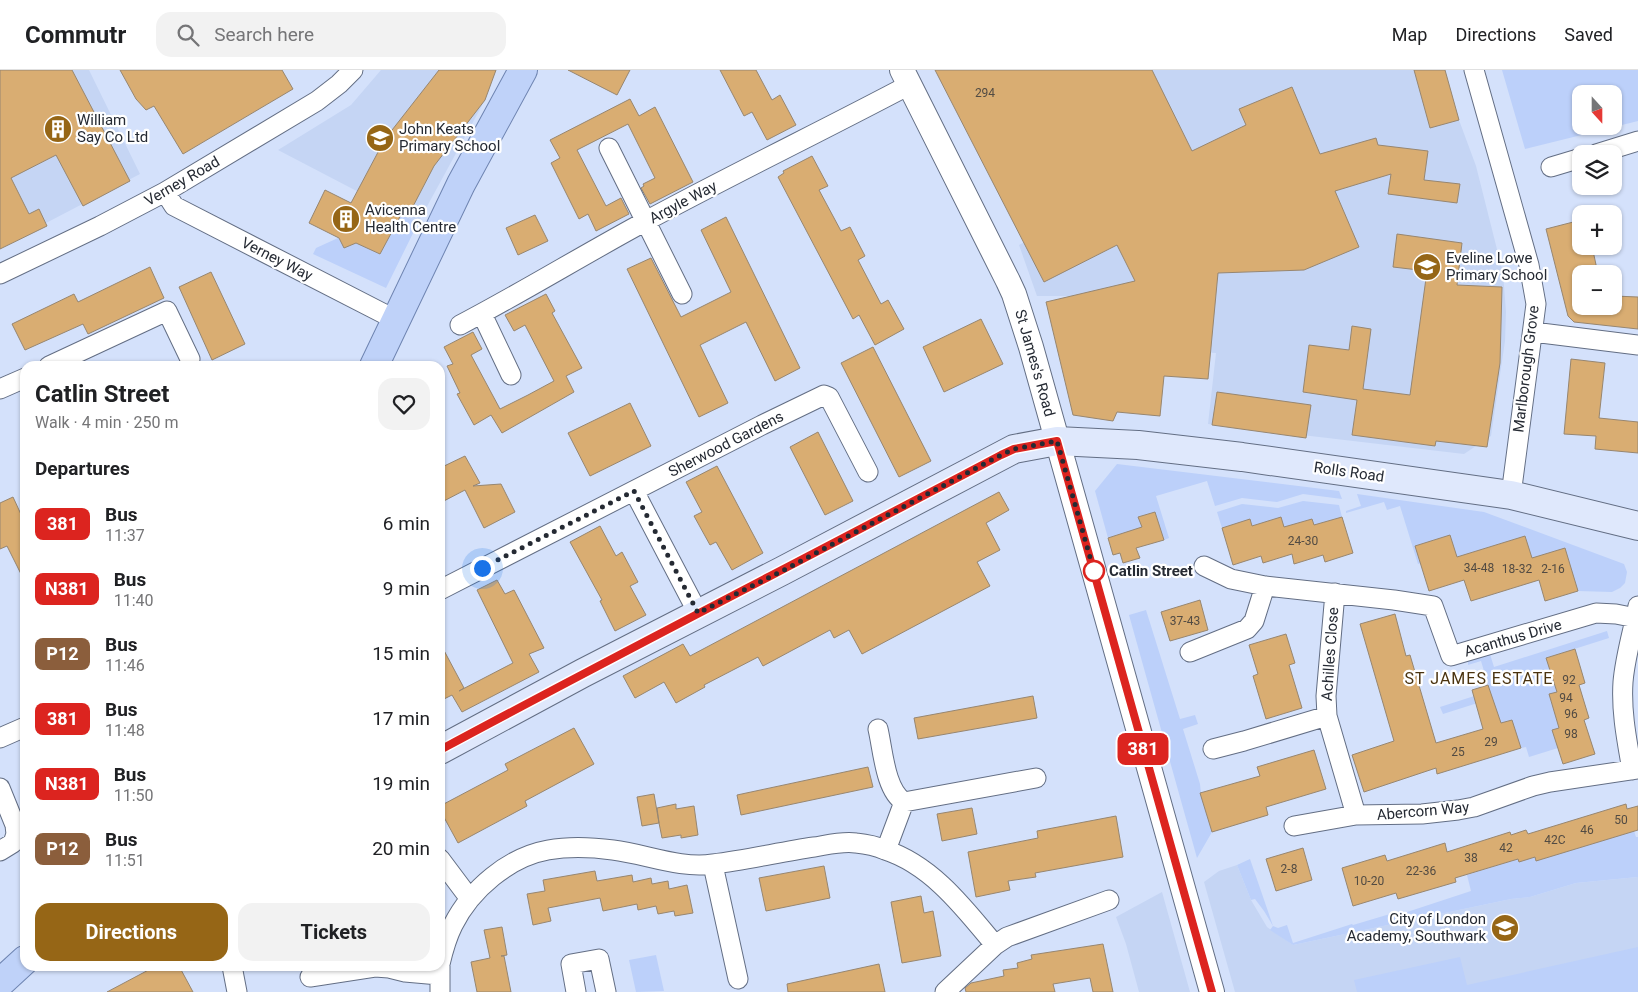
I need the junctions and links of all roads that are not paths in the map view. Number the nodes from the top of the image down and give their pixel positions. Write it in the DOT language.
graph roads {
  1 [pos="353,70"];
  2 [pos="524,70"];
  3 [pos="1474,70"];
  4 [pos="906,77"];
  5 [pos="1638,141"];
  6 [pos="1622,146"];
  7 [pos="609,148"];
  8 [pos="1572,161"];
  9 [pos="1551,167"];
  10 [pos="165,192"];
  11 [pos="646,221"];
  12 [pos="0,274"];
  13 [pos="682,294"];
  14 [pos="482,314"];
  15 [pos="396,320"];
  16 [pos="460,326"];
  17 [pos="1533,332"];
  18 [pos="1638,345"];
  19 [pos="190,359"];
  20 [pos="60,361"];
  21 [pos="376,361"];
  22 [pos="511,375"];
  23 [pos="20,380"];
  24 [pos="0,390"];
  25 [pos="1057,441"];
  26 [pos="868,472"];
  27 [pos="634,491"];
  28 [pos="1511,495"];
  29 [pos="1638,526"];
  30 [pos="1204,566"];
  31 [pos="1265,586"];
  32 [pos="445,587"];
  33 [pos="1334,593"];
  34 [pos="1394,600"];
  35 [pos="1637,612"];
  36 [pos="698,613"];
  37 [pos="1190,652"];
  38 [pos="1327,716"];
  39 [pos="20,729"];
  40 [pos="878,729"];
  41 [pos="0,738"];
  42 [pos="445,747"];
  43 [pos="1213,749"];
  44 [pos="1635,770"];
  45 [pos="1036,778"];
  46 [pos="0,788"];
  47 [pos="904,802"];
  48 [pos="1356,815"];
  49 [pos="1294,826"];
  50 [pos="886,850"];
  51 [pos="0,851"];
  52 [pos="713,864"];
  53 [pos="445,866"];
  54 [pos="470,899"];
  55 [pos="1109,900"];
  56 [pos="995,945"];
  57 [pos="445,955"];
  58 [pos="20,965"];
  59 [pos="233,971"];
  60 [pos="349,971"];
  61 [pos="401,971"];
  62 [pos="440,974"];
  63 [pos="310,977"];
  64 [pos="738,979"];
  65 [pos="0,983"];
  66 [pos="237,992"];
  67 [pos="576,992"];
  68 [pos="606,992"];
  69 [pos="945,992"];
  70 [pos="1212,992"];
  1 -- 10 [label="street, Verney Road"];
  2 -- 15 [label="main road"];
  3 -- 17 [label="street, Marlborough Grove"];
  4 -- 11 [label="street, Argyle Way"];
  4 -- 25 [label="street, St James's Road"];
  5 -- 6 [label="street"];
  7 -- 11 [label="street"];
  8 -- 9 [label="street"];
  10 -- 12 [label="street, Verney Road"];
  10 -- 15 [label="street, Verney Way"];
  11 -- 13 [label="street"];
  11 -- 14 [label="street, Argyle Way"];
  14 -- 16 [label="street, Argyle Way"];
  14 -- 22 [label="street"];
  15 -- 21 [label="main road"];
  17 -- 18 [label="street"];
  17 -- 28 [label="street, Marlborough Grove"];
  19 -- 20 [label="street"];
  23 -- 24 [label="street"];
  25 -- 28 [label="main road, Rolls Road"];
  25 -- 36 [label="main road"];
  25 -- 70 [label="street, St James's Road"];
  26 -- 27 [label="street, Sherwood Gardens"];
  27 -- 32 [label="street, Sherwood Gardens"];
  27 -- 36 [label="street"];
  28 -- 29 [label="main road, Rolls Road"];
  30 -- 31 [label="street, Achilles Close"];
  31 -- 33 [label="street, Achilles Close"];
  31 -- 37 [label="street"];
  33 -- 34 [label="street, Achilles Close"];
  33 -- 38 [label="street, Achilles Close"];
  34 -- 35 [label="street, Acanthus Drive"];
  35 -- 44 [label="street, Acanthus Drive"];
  36 -- 42 [label="main road"];
  38 -- 43 [label="street, Achilles Close"];
  38 -- 48 [label="street, Achilles Close"];
  39 -- 41 [label="street"];
  40 -- 47 [label="street"];
  44 -- 48 [label="street, Abercorn Way"];
  45 -- 47 [label="street"];
  46 -- 51 [label="street"];
  47 -- 50 [label="street"];
  48 -- 49 [label="street, Abercorn Way"];
  50 -- 52 [label="street"];
  50 -- 56 [label="street"];
  52 -- 54 [label="street"];
  52 -- 64 [label="street"];
  53 -- 54 [label="street"];
  54 -- 57 [label="street"];
  55 -- 56 [label="street"];
  56 -- 69 [label="street"];
  58 -- 65 [label="main road"];
  59 -- 66 [label="street"];
  60 -- 63 [label="street"];
  61 -- 62 [label="street"];
  67 -- 68 [label="street"];
}
